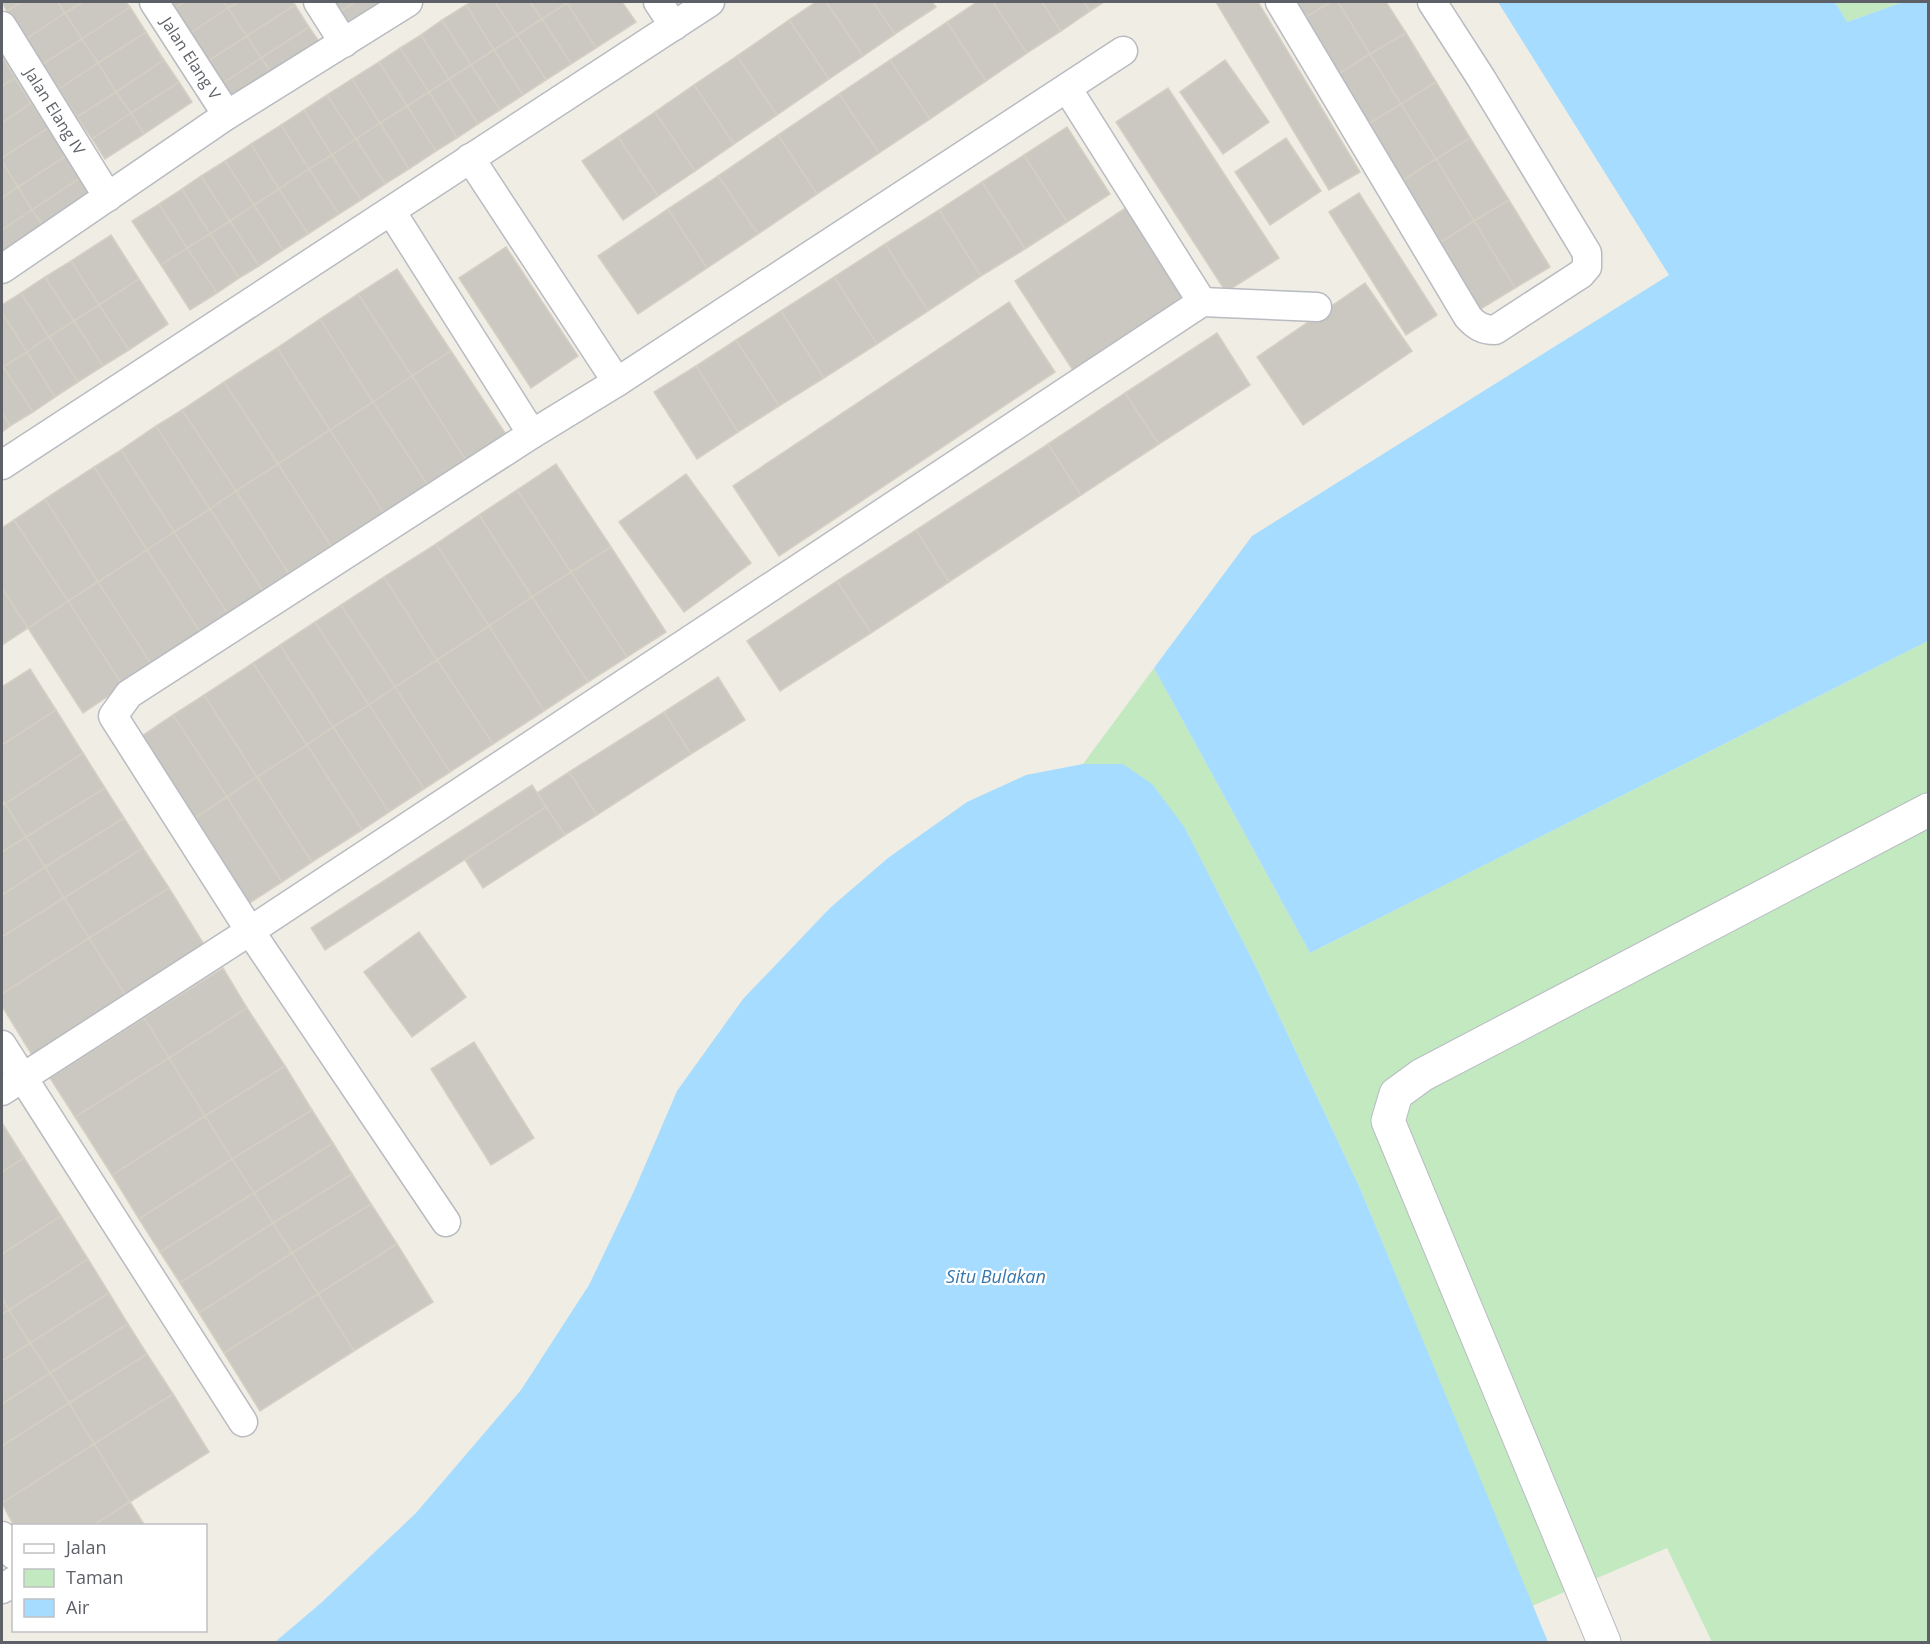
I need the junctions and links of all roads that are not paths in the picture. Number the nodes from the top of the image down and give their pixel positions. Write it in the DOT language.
graph roads {
  1 [pos="154,2"];
  2 [pos="318,2"];
  3 [pos="408,2"];
  4 [pos="658,2"];
  5 [pos="710,2"];
  6 [pos="1280,2"];
  7 [pos="1432,2"];
  8 [pos="2,26"];
  9 [pos="674,26"];
  10 [pos="344,43"];
  11 [pos="1123,51"];
  12 [pos="1066,88"];
  13 [pos="227,115"];
  14 [pos="470,158"];
  15 [pos="108,197"];
  16 [pos="391,211"];
  17 [pos="2,269"];
  18 [pos="1202,302"];
  19 [pos="1317,307"];
  20 [pos="617,382"];
  21 [pos="532,434"];
  22 [pos="2,465"];
  23 [pos="1929,810"];
  24 [pos="250,931"];
  25 [pos="2,1045"];
  26 [pos="12,1084"];
  27 [pos="446,1222"];
  28 [pos="243,1422"];
  29 [pos="2,1536"];
  30 [pos="12,1552"];
  31 [pos="1604,1642"];
  1 -- 13 [label="street, Jalan Elang V"];
  2 -- 10 [label="street"];
  3 -- 10 [label="street"];
  4 -- 9 [label="street"];
  5 -- 9 [label="street"];
  6 -- 7 [label="street"];
  8 -- 15 [label="street, Jalan Elang IV"];
  9 -- 14 [label="street"];
  10 -- 13 [label="street"];
  11 -- 12 [label="street"];
  12 -- 18 [label="street"];
  12 -- 20 [label="street"];
  13 -- 15 [label="street"];
  14 -- 16 [label="street"];
  14 -- 20 [label="street"];
  15 -- 17 [label="street"];
  16 -- 21 [label="street"];
  16 -- 22 [label="street"];
  18 -- 19 [label="street"];
  18 -- 24 [label="street"];
  20 -- 21 [label="street"];
  21 -- 24 [label="street"];
  23 -- 31 [label="street"];
  24 -- 26 [label="street"];
  24 -- 27 [label="street"];
  25 -- 26 [label="street"];
  26 -- 28 [label="street"];
  29 -- 30 [label="street"];
}
